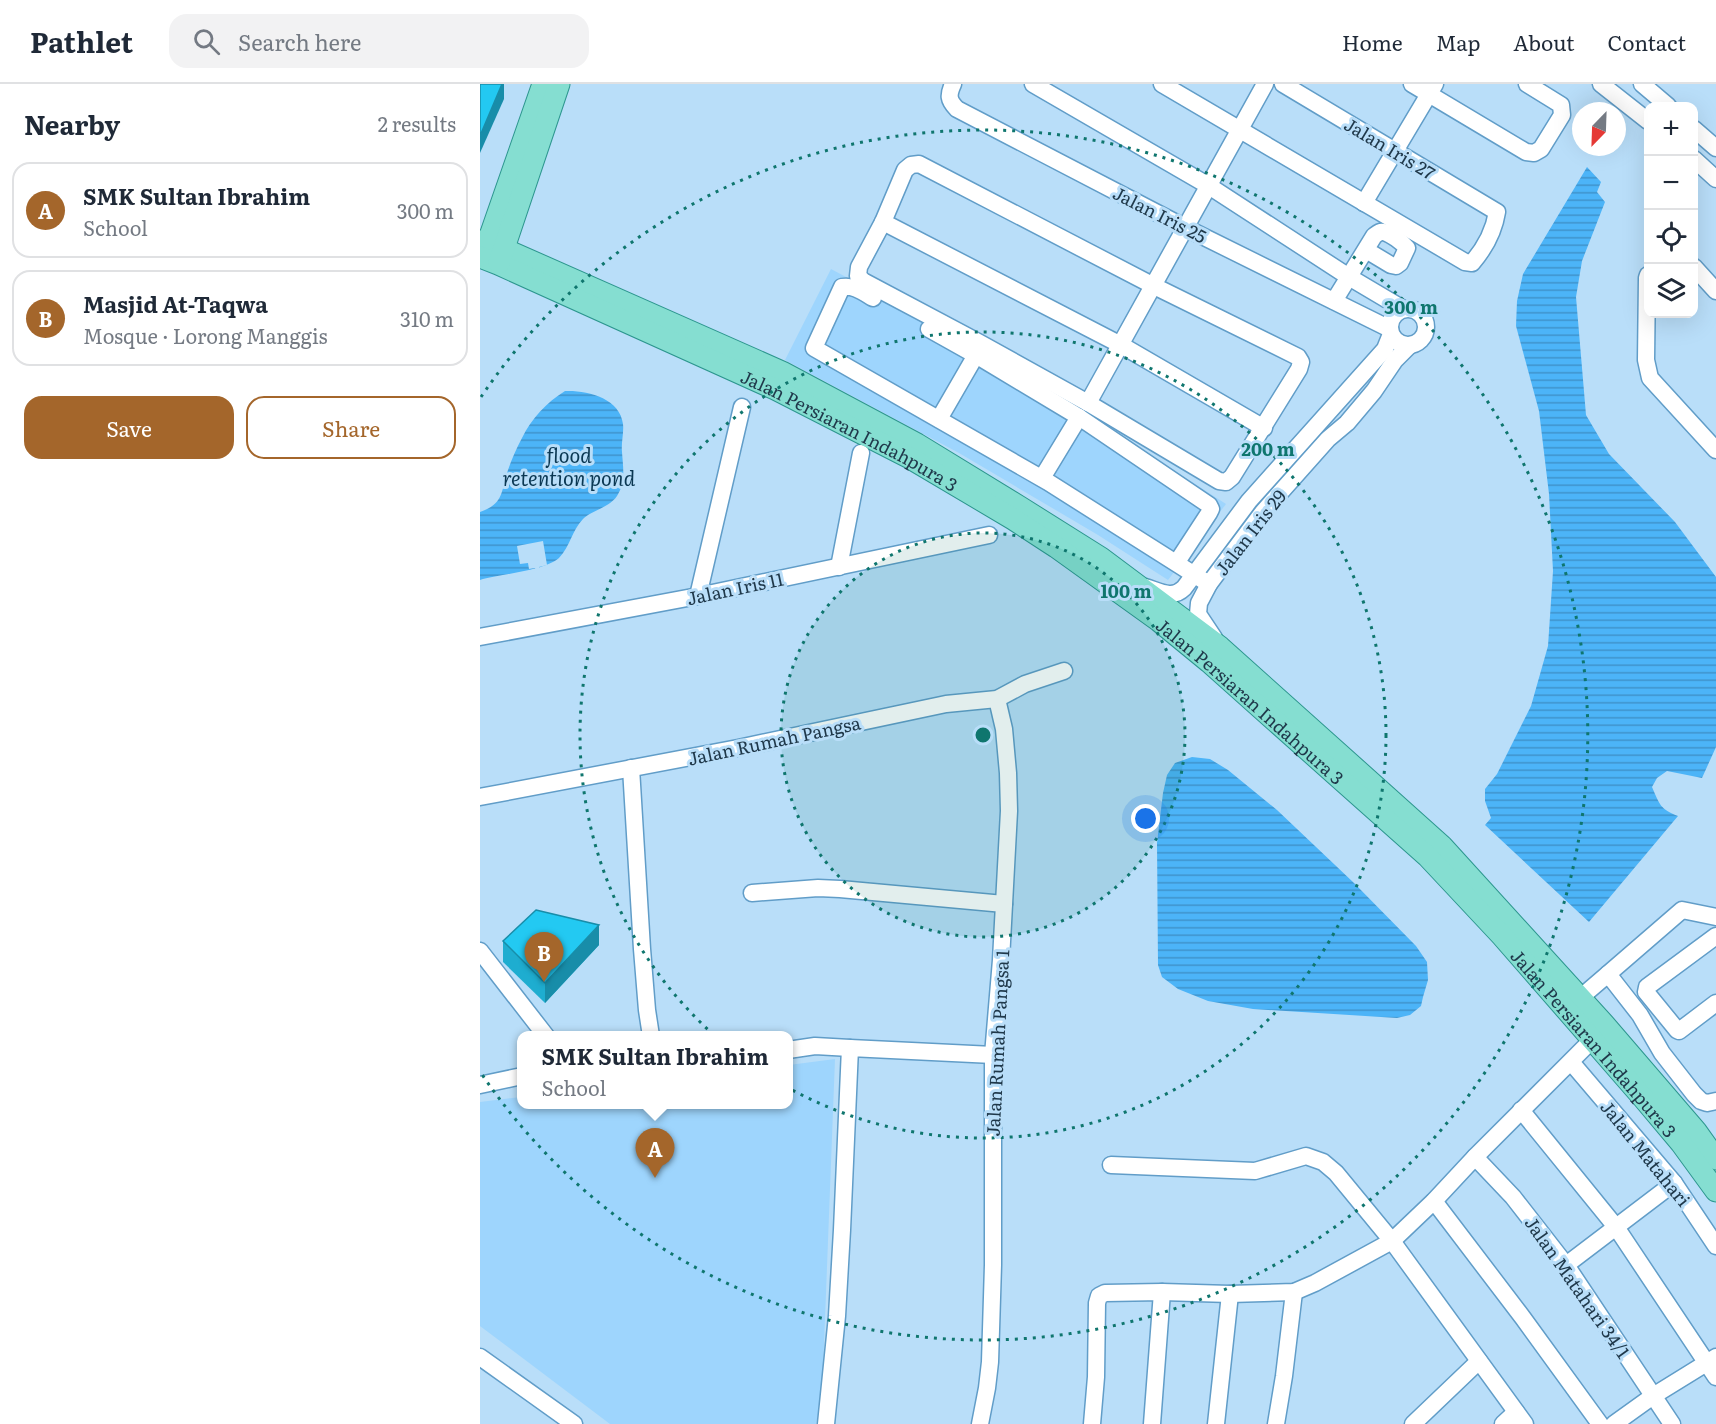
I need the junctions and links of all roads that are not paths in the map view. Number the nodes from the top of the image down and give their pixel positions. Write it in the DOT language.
graph roads {
  1 [pos="543,84"];
  2 [pos="560,84"];
  3 [pos="953,84"];
  4 [pos="1033,84"];
  5 [pos="1162,84"];
  6 [pos="1265,84"];
  7 [pos="1283,84"];
  8 [pos="1412,84"];
  9 [pos="1527,84"];
  10 [pos="1601,84"];
  11 [pos="1645,85"];
  12 [pos="1432,89"];
  13 [pos="1664,102"];
  14 [pos="1644,118"];
  15 [pos="1240,130"];
  16 [pos="1698,132"];
  17 [pos="1716,148"];
  18 [pos="1395,151"];
  19 [pos="1698,163"];
  20 [pos="1716,179"];
  21 [pos="1209,186"];
  22 [pos="1364,203"];
  23 [pos="883,222"];
  24 [pos="1186,228"];
  25 [pos="1366,250"];
  26 [pos="489,252"];
  27 [pos="1698,271"];
  28 [pos="1349,277"];
  29 [pos="1154,286"];
  30 [pos="1716,290"];
  31 [pos="1334,301"];
  32 [pos="1403,309"];
  33 [pos="1647,318"];
  34 [pos="1390,332"];
  35 [pos="1121,345"];
  36 [pos="1410,345"];
  37 [pos="976,355"];
  38 [pos="742,407"];
  39 [pos="1084,410"];
  40 [pos="939,419"];
  41 [pos="1264,428"];
  42 [pos="1716,450"];
  43 [pos="861,453"];
  44 [pos="1042,478"];
  45 [pos="989,535"];
  46 [pos="1176,562"];
  47 [pos="839,567"];
  48 [pos="1194,574"];
  49 [pos="1138,585"];
  50 [pos="1209,585"];
  51 [pos="698,596"];
  52 [pos="480,637"];
  53 [pos="1220,647"];
  54 [pos="1064,671"];
  55 [pos="997,699"];
  56 [pos="631,768"];
  57 [pos="480,797"];
  58 [pos="752,893"];
  59 [pos="1004,904"];
  60 [pos="1716,917"];
  61 [pos="1716,936"];
  62 [pos="480,951"];
  63 [pos="1608,974"];
  64 [pos="1580,998"];
  65 [pos="1716,1004"];
  66 [pos="543,1031"];
  67 [pos="650,1031"];
  68 [pos="1592,1040"];
  69 [pos="850,1048"];
  70 [pos="793,1049"];
  71 [pos="993,1055"];
  72 [pos="1571,1062"];
  73 [pos="517,1077"];
  74 [pos="480,1085"];
  75 [pos="1716,1101"];
  76 [pos="1521,1110"];
  77 [pos="1475,1158"];
  78 [pos="1716,1158"];
  79 [pos="1111,1165"];
  80 [pos="1674,1183"];
  81 [pos="1716,1191"];
  82 [pos="1434,1201"];
  83 [pos="1616,1227"];
  84 [pos="1392,1241"];
  85 [pos="1716,1246"];
  86 [pos="1566,1265"];
  87 [pos="1162,1292"];
  88 [pos="1294,1292"];
  89 [pos="1230,1294"];
  90 [pos="480,1357"];
  91 [pos="1479,1361"];
  92 [pos="1713,1365"];
  93 [pos="1653,1396"];
  94 [pos="1520,1418"];
  95 [pos="568,1423"];
  96 [pos="826,1424"];
  97 [pos="980,1424"];
  98 [pos="1092,1424"];
  99 [pos="1152,1424"];
  100 [pos="1216,1424"];
  101 [pos="1276,1424"];
  102 [pos="1413,1424"];
  103 [pos="1503,1424"];
  104 [pos="1600,1424"];
  105 [pos="1614,1424"];
  106 [pos="1672,1424"];
  1 -- 26 [label="main road"];
  2 -- 26 [label="main road"];
  3 -- 24 [label="street, Jalan Iris 25"];
  4 -- 21 [label="street"];
  5 -- 15 [label="street"];
  6 -- 15 [label="street"];
  7 -- 18 [label="street, Jalan Iris 27"];
  8 -- 12 [label="street"];
  9 -- 12 [label="street"];
  10 -- 14 [label="street"];
  11 -- 13 [label="street"];
  12 -- 18 [label="street"];
  15 -- 21 [label="street"];
  15 -- 22 [label="street"];
  16 -- 17 [label="street"];
  18 -- 22 [label="street"];
  18 -- 22 [label="street, Jalan Iris 27"];
  19 -- 20 [label="street"];
  21 -- 24 [label="street"];
  21 -- 28 [label="street"];
  23 -- 29 [label="street"];
  23 -- 35 [label="street"];
  23 -- 39 [label="street"];
  24 -- 29 [label="street"];
  24 -- 31 [label="street, Jalan Iris 25"];
  25 -- 28 [label="street"];
  26 -- 49 [label="main road, Jalan Persiaran Indahpura 3"];
  26 -- 68 [label="main road, Jalan Persiaran Indahpura 3"];
  27 -- 30 [label="street"];
  28 -- 31 [label="street"];
  28 -- 32 [label="street"];
  29 -- 35 [label="street"];
  29 -- 41 [label="street"];
  31 -- 34 [label="street, Jalan Iris 25"];
  32 -- 34 [label="street"];
  32 -- 36 [label="street"];
  33 -- 42 [label="street"];
  34 -- 36 [label="street"];
  34 -- 48 [label="street, Jalan Iris 29"];
  35 -- 39 [label="street"];
  35 -- 41 [label="street"];
  36 -- 50 [label="street, Jalan Iris 29"];
  37 -- 39 [label="street"];
  37 -- 40 [label="street"];
  37 -- 40 [label="street"];
  38 -- 51 [label="street"];
  39 -- 41 [label="street"];
  39 -- 44 [label="street"];
  39 -- 46 [label="street"];
  40 -- 44 [label="street"];
  43 -- 47 [label="street"];
  44 -- 46 [label="street"];
  45 -- 47 [label="street, Jalan Iris 11"];
  46 -- 48 [label="street"];
  47 -- 51 [label="street, Jalan Iris 11"];
  48 -- 49 [label="street, Jalan Iris 29"];
  48 -- 50 [label="street"];
  49 -- 53 [label="main road, Jalan Persiaran Indahpura 3"];
  50 -- 53 [label="street, Jalan Iris 29"];
  51 -- 52 [label="street, Jalan Iris 11"];
  53 -- 64 [label="main road, Jalan Persiaran Indahpura 3"];
  54 -- 55 [label="street, Jalan Rumah Pangsa"];
  55 -- 56 [label="street, Jalan Rumah Pangsa"];
  55 -- 59 [label="street, Jalan Rumah Pangsa 1"];
  56 -- 57 [label="street, Jalan Rumah Pangsa"];
  56 -- 67 [label="street"];
  58 -- 59 [label="street"];
  59 -- 71 [label="street, Jalan Rumah Pangsa 1"];
  60 -- 63 [label="street"];
  61 -- 65 [label="street"];
  62 -- 66 [label="street"];
  63 -- 64 [label="street"];
  63 -- 75 [label="street"];
  64 -- 78 [label="main road, Jalan Persiaran Indahpura 3"];
  68 -- 72 [label="street"];
  68 -- 81 [label="main road, Jalan Persiaran Indahpura 3"];
  69 -- 70 [label="street"];
  69 -- 71 [label="street"];
  69 -- 96 [label="street"];
  71 -- 97 [label="street, Jalan Rumah Pangsa 1"];
  72 -- 76 [label="street"];
  72 -- 80 [label="street, Jalan Matahari"];
  73 -- 74 [label="street"];
  76 -- 77 [label="street"];
  76 -- 83 [label="street"];
  77 -- 82 [label="street"];
  77 -- 86 [label="street, Jalan Matahari 34/1"];
  79 -- 84 [label="street"];
  80 -- 83 [label="street"];
  80 -- 85 [label="street, Jalan Matahari"];
  82 -- 84 [label="street"];
  82 -- 104 [label="street"];
  83 -- 86 [label="street"];
  83 -- 92 [label="street"];
  84 -- 88 [label="street"];
  84 -- 91 [label="street"];
  86 -- 93 [label="street, Jalan Matahari 34/1"];
  87 -- 89 [label="street"];
  87 -- 98 [label="street"];
  87 -- 99 [label="street"];
  88 -- 89 [label="street"];
  88 -- 101 [label="street"];
  89 -- 100 [label="street"];
  90 -- 95 [label="street"];
  91 -- 94 [label="street"];
  91 -- 102 [label="street"];
  92 -- 93 [label="street"];
  93 -- 105 [label="street"];
  93 -- 106 [label="street, Jalan Matahari 34/1"];
  94 -- 103 [label="street"];
}
